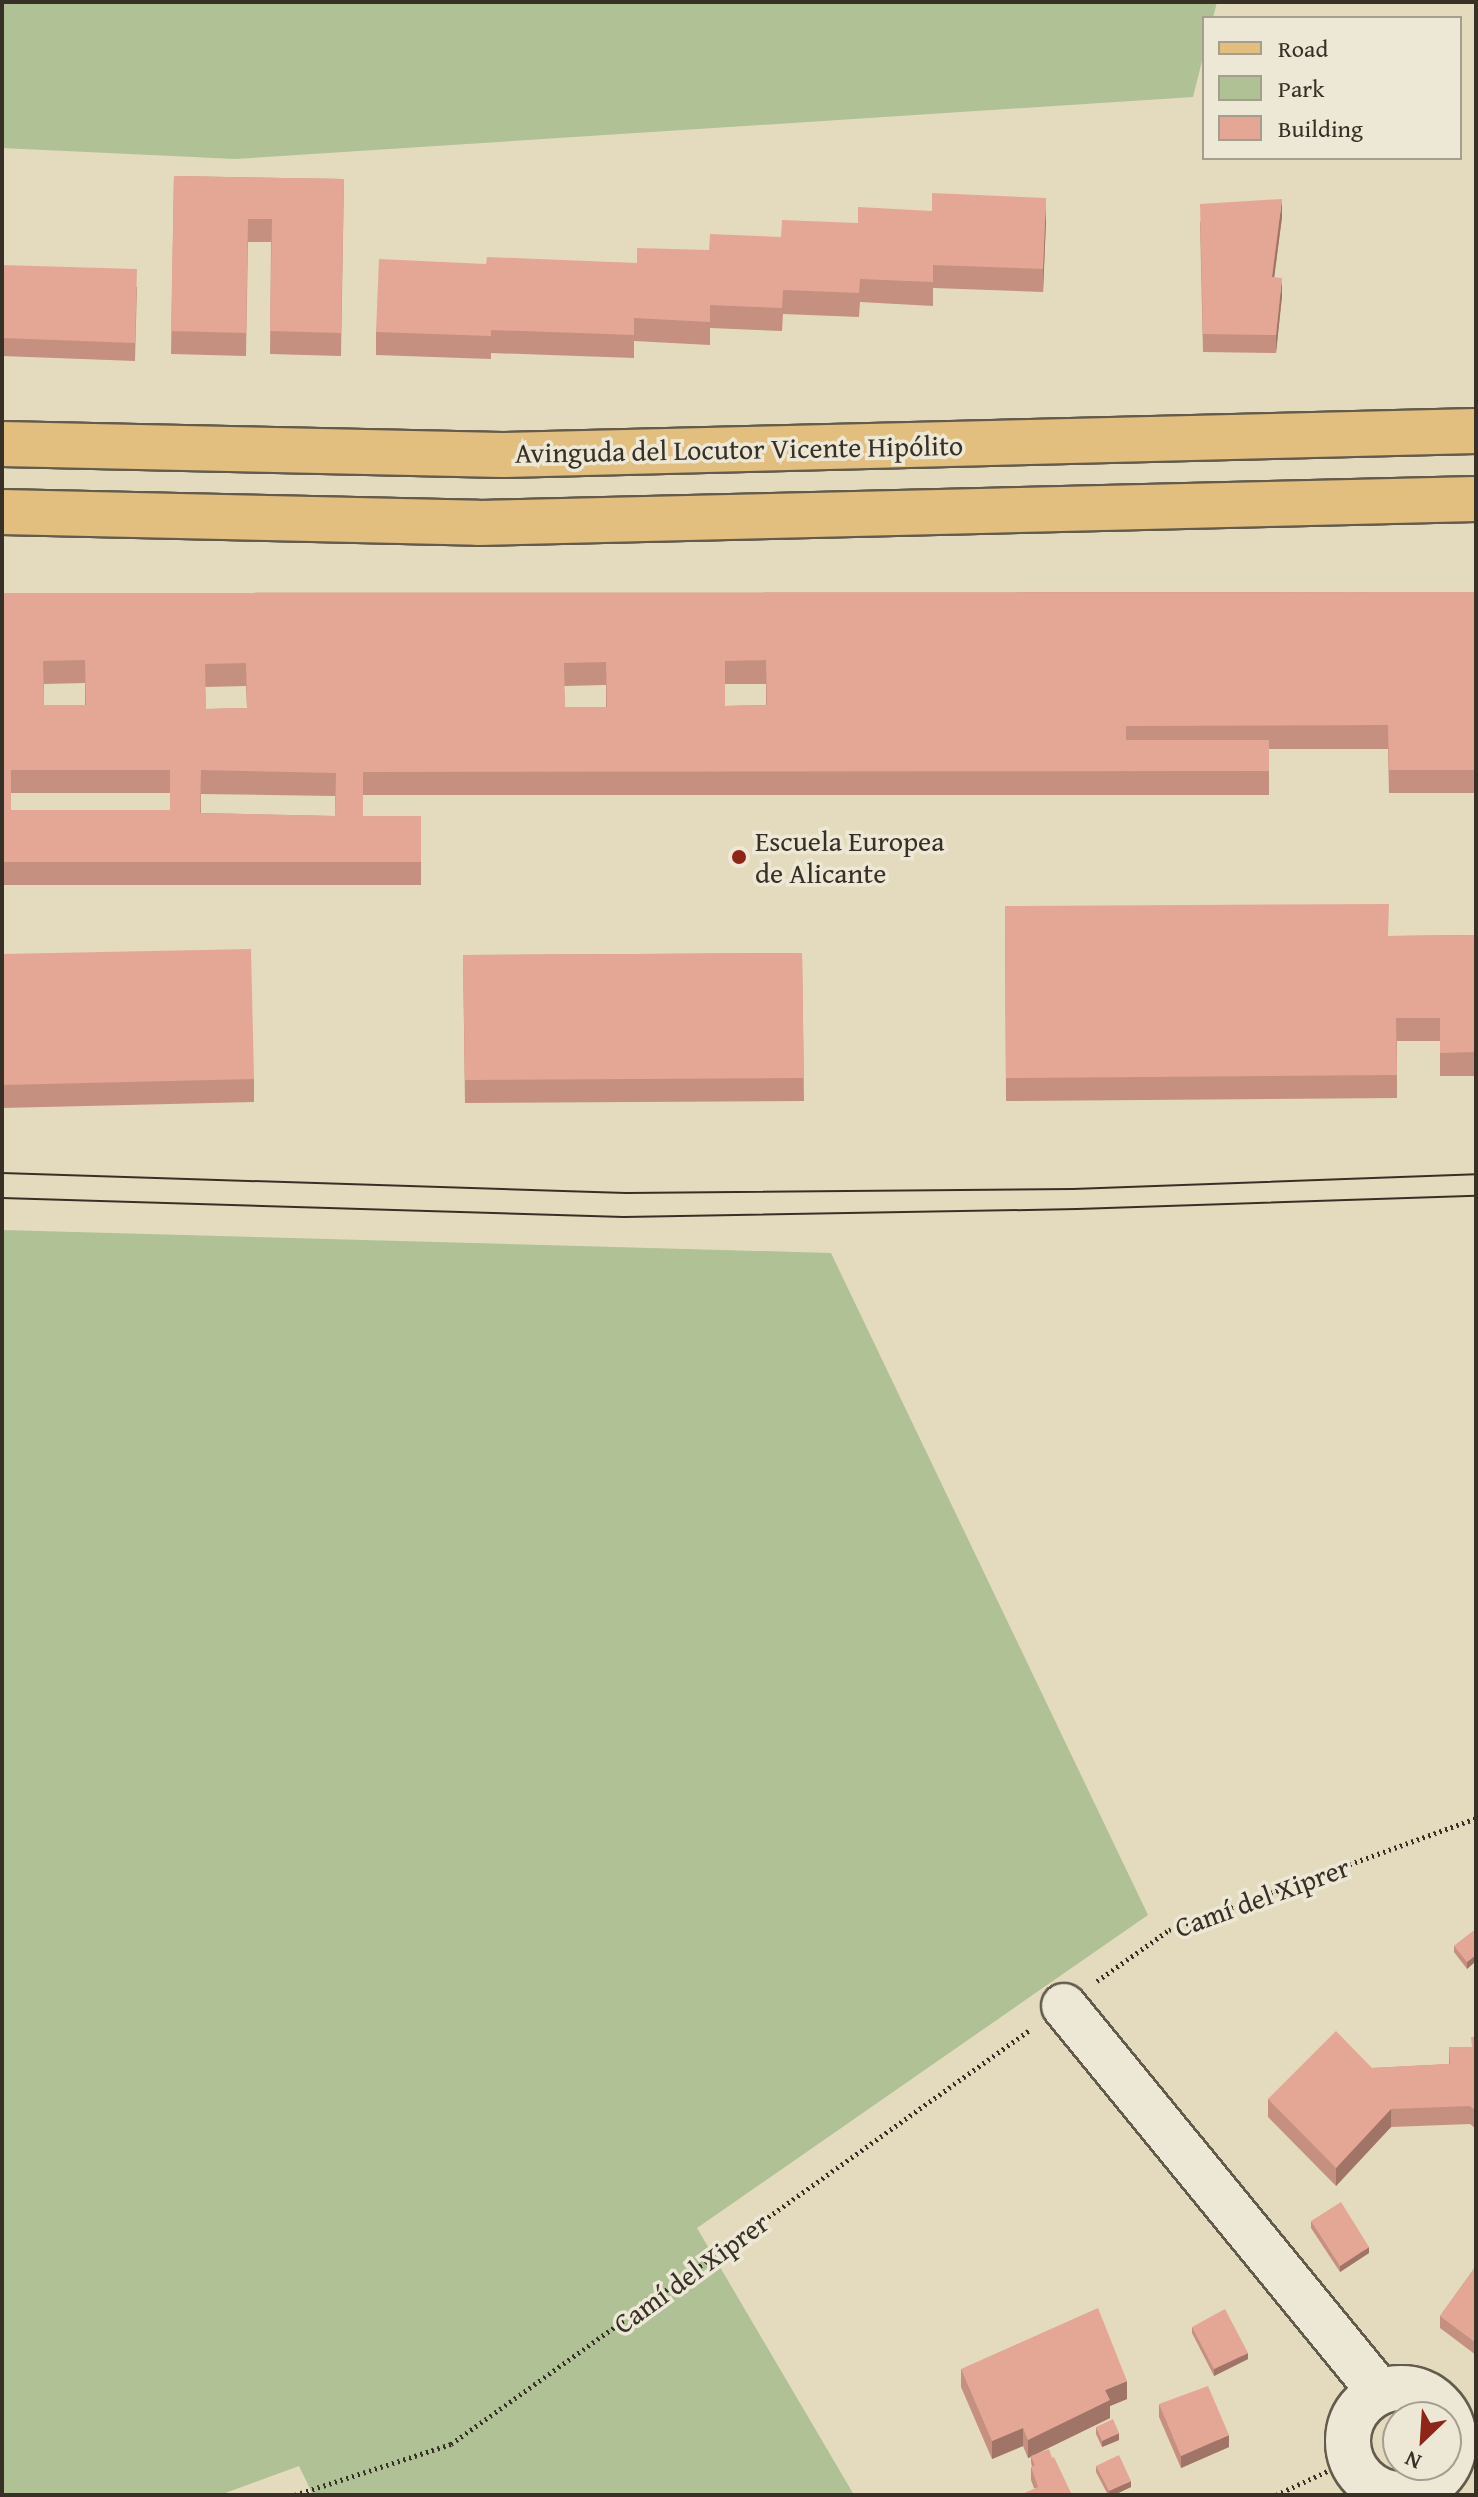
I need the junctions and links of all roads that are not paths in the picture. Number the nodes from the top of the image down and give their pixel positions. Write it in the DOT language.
graph roads {
  1 [pos="1476,431"];
  2 [pos="2,444"];
  3 [pos="1476,499"];
  4 [pos="2,512"];
  5 [pos="1064,2006"];
  6 [pos="1379,2391"];
  7 [pos="1438,2489"];
  1 -- 2 [label="main road, Avinguda del Locutor Vicente Hipólito"];
  3 -- 4 [label="main road"];
  5 -- 6 [label="lane"];
  6 -- 7 [label="lane"];
  6 -- 7 [label="lane"];
}
